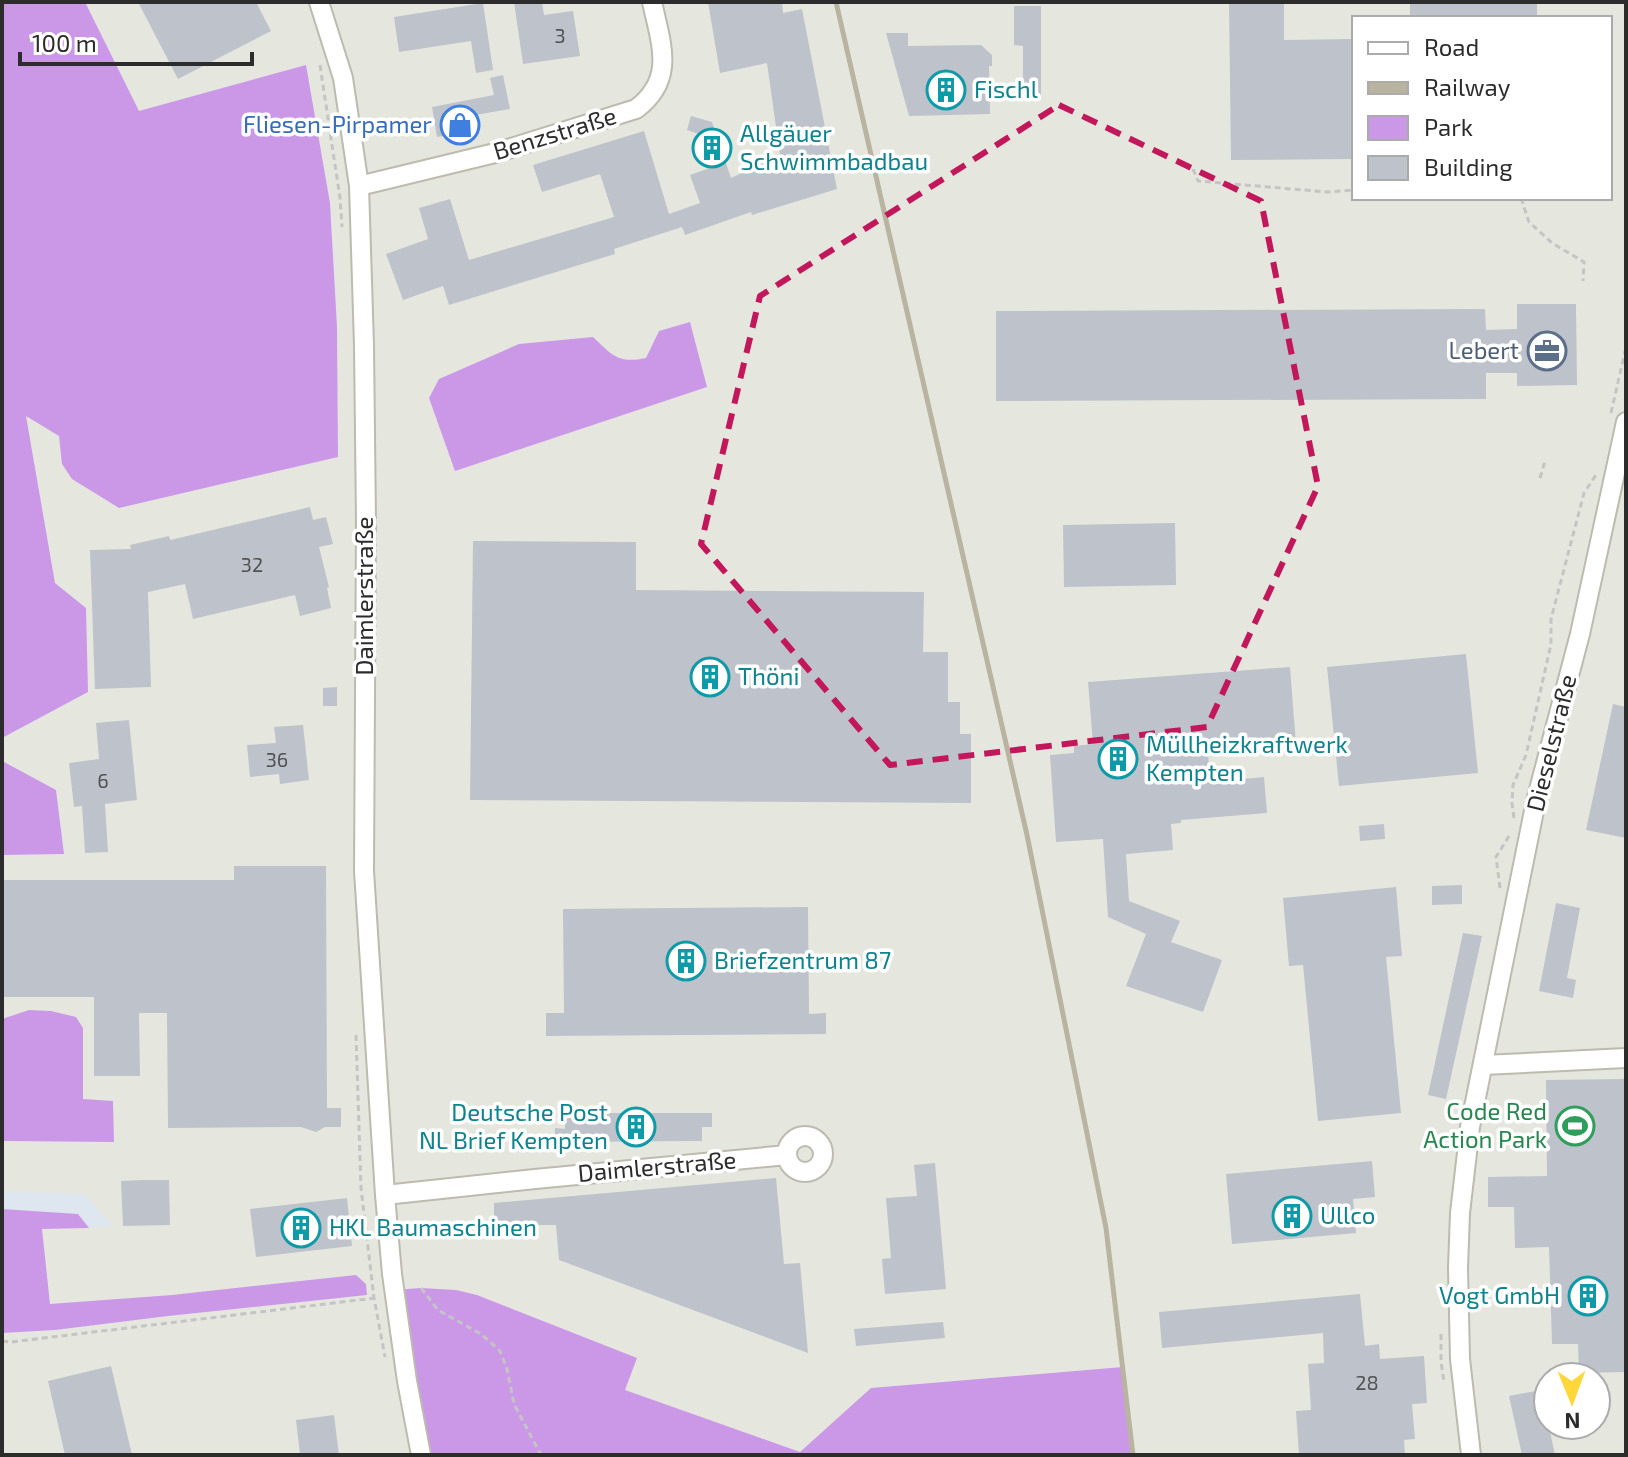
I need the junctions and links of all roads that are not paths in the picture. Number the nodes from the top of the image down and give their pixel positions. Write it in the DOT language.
graph roads {
  1 [pos="319,2"];
  2 [pos="652,2"];
  3 [pos="359,186"];
  4 [pos="1626,422"];
  5 [pos="1626,1058"];
  6 [pos="1483,1065"];
  7 [pos="787,1155"];
  8 [pos="385,1195"];
  9 [pos="421,1455"];
  10 [pos="1471,1455"];
  1 -- 3 [label="street, Daimlerstraße"];
  2 -- 3 [label="street, Benzstraße"];
  3 -- 8 [label="street, Daimlerstraße"];
  4 -- 6 [label="street, Dieselstraße"];
  5 -- 6 [label="street"];
  6 -- 10 [label="street, Dieselstraße"];
  7 -- 8 [label="street, Daimlerstraße"];
  8 -- 9 [label="street, Daimlerstraße"];
}
